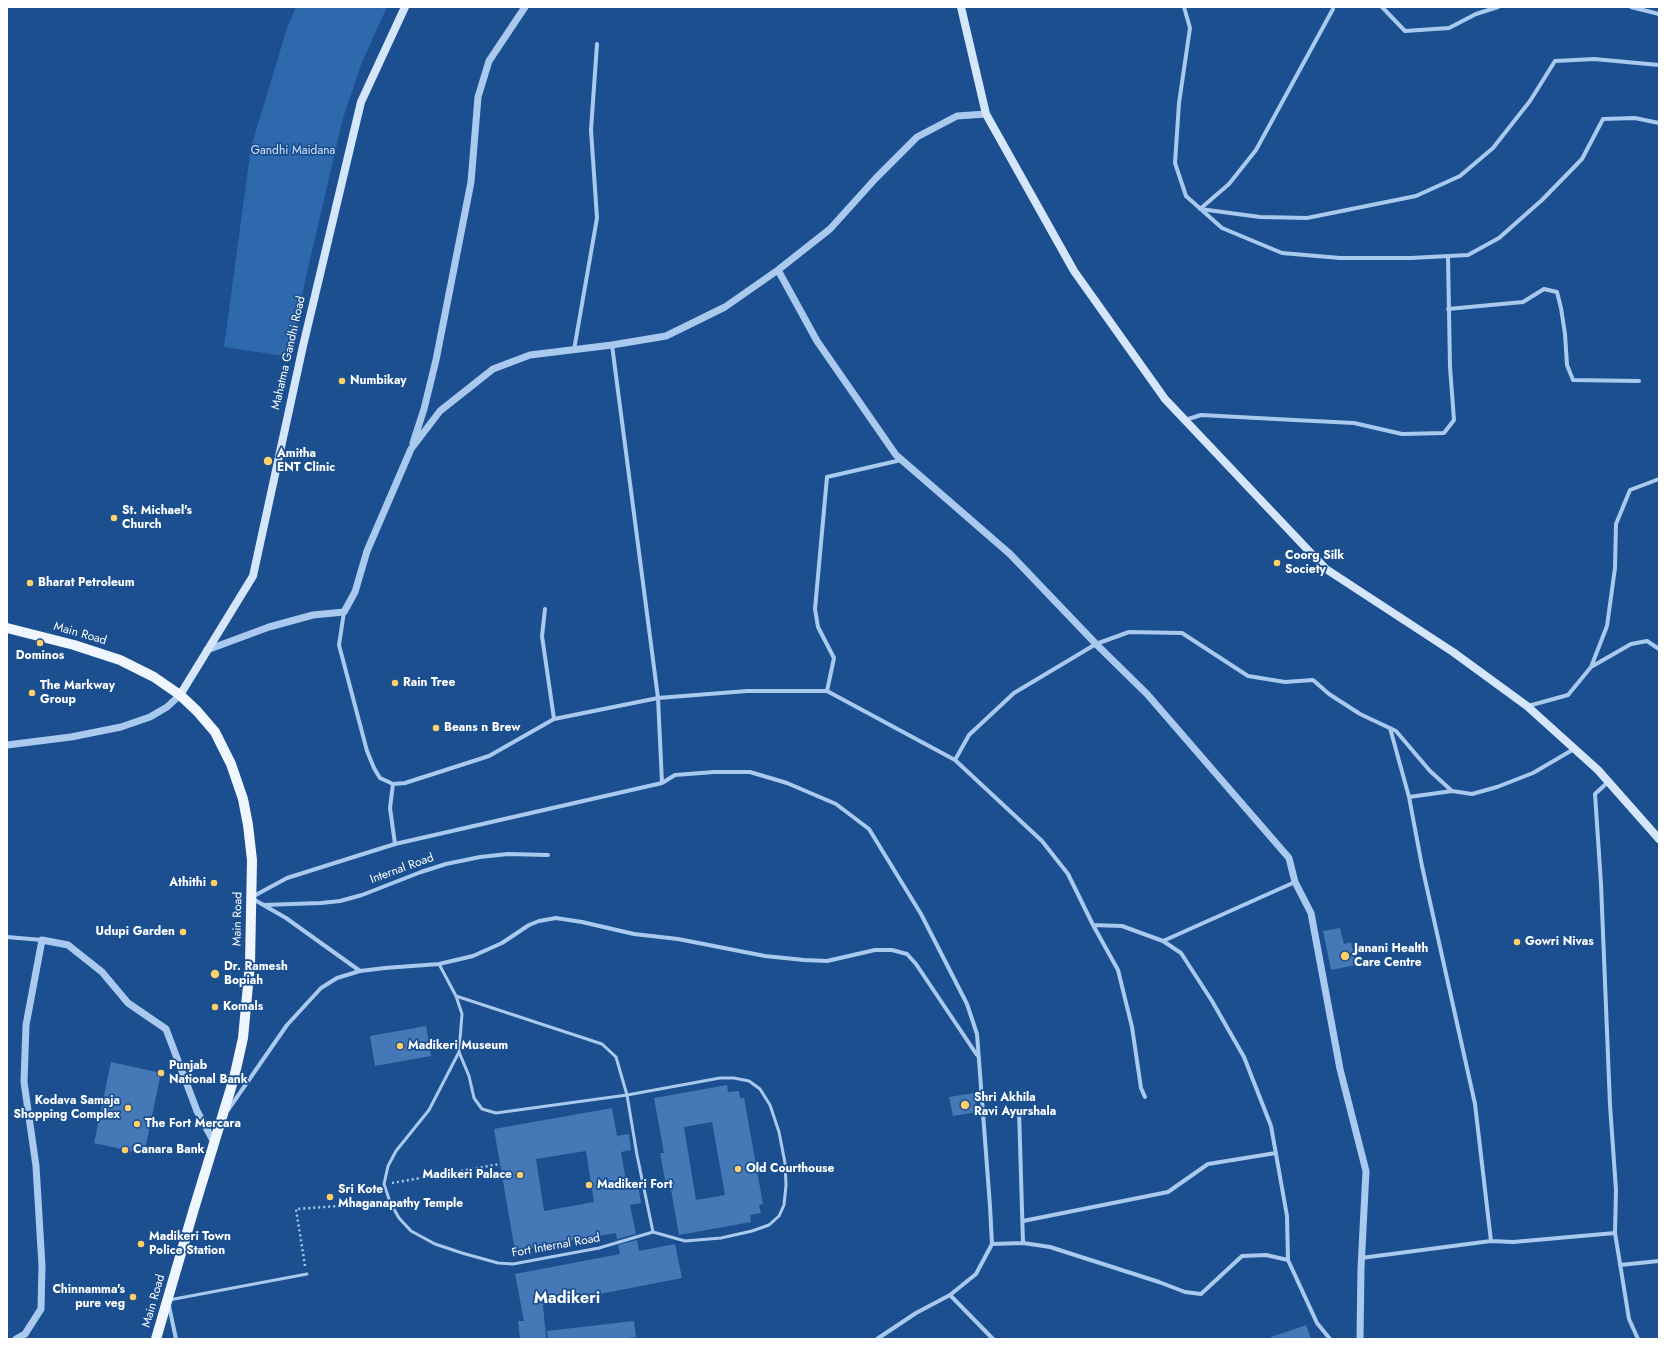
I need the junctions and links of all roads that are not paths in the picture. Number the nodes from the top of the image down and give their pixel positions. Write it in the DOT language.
graph roads {
  1 [pos="406,7"];
  2 [pos="525,7"];
  3 [pos="961,7"];
  4 [pos="1184,7"];
  5 [pos="1382,7"];
  6 [pos="1498,7"];
  7 [pos="1631,7"];
  8 [pos="1333,9"];
  9 [pos="1659,14"];
  10 [pos="597,44"];
  11 [pos="1659,65"];
  12 [pos="986,114"];
  13 [pos="1659,123"];
  14 [pos="1200,209"];
  15 [pos="1448,256"];
  16 [pos="778,270"];
  17 [pos="1448,309"];
  18 [pos="612,345"];
  19 [pos="574,350"];
  20 [pos="1638,382"];
  21 [pos="1185,420"];
  22 [pos="411,449"];
  23 [pos="901,460"];
  24 [pos="1659,479"];
  25 [pos="545,609"];
  26 [pos="344,612"];
  27 [pos="7,628"];
  28 [pos="1096,644"];
  29 [pos="1659,649"];
  30 [pos="207,650"];
  31 [pos="1591,667"];
  32 [pos="828,691"];
  33 [pos="180,695"];
  34 [pos="658,698"];
  35 [pos="1527,706"];
  36 [pos="554,719"];
  37 [pos="1390,728"];
  38 [pos="7,745"];
  39 [pos="1574,749"];
  40 [pos="955,760"];
  41 [pos="1608,782"];
  42 [pos="662,783"];
  43 [pos="393,784"];
  44 [pos="1452,790"];
  45 [pos="1409,797"];
  46 [pos="1659,839"];
  47 [pos="395,844"];
  48 [pos="548,855"];
  49 [pos="1296,882"];
  50 [pos="251,898"];
  51 [pos="263,905"];
  52 [pos="1093,925"];
  53 [pos="7,937"];
  54 [pos="42,940"];
  55 [pos="1163,941"];
  56 [pos="439,964"];
  57 [pos="360,971"];
  58 [pos="456,996"];
  59 [pos="459,1052"];
  60 [pos="978,1057"];
  61 [pos="627,1096"];
  62 [pos="1145,1097"];
  63 [pos="1019,1110"];
  64 [pos="221,1120"];
  65 [pos="214,1142"];
  66 [pos="1276,1152"];
  67 [pos="1023,1221"];
  68 [pos="653,1232"];
  69 [pos="1615,1233"];
  70 [pos="1491,1241"];
  71 [pos="1023,1243"];
  72 [pos="992,1244"];
  73 [pos="1361,1258"];
  74 [pos="1288,1260"];
  75 [pos="1659,1261"];
  76 [pos="1620,1264"];
  77 [pos="307,1274"];
  78 [pos="950,1295"];
  79 [pos="168,1300"];
  80 [pos="16,1339"];
  81 [pos="156,1339"];
  82 [pos="176,1339"];
  83 [pos="877,1339"];
  84 [pos="993,1339"];
  85 [pos="1330,1339"];
  86 [pos="1360,1339"];
  87 [pos="1638,1339"];
  1 -- 30 [label="main road, Mahatma Gandhi Road"];
  2 -- 22 [label="street"];
  3 -- 12 [label="main road"];
  4 -- 14 [label="street"];
  5 -- 6 [label="street"];
  7 -- 9 [label="street"];
  8 -- 14 [label="street"];
  10 -- 19 [label="street"];
  11 -- 14 [label="street"];
  12 -- 16 [label="street"];
  12 -- 21 [label="main road"];
  13 -- 15 [label="street"];
  14 -- 15 [label="street"];
  15 -- 17 [label="street"];
  16 -- 18 [label="street"];
  16 -- 23 [label="street"];
  17 -- 20 [label="street"];
  17 -- 21 [label="street"];
  18 -- 19 [label="street"];
  18 -- 34 [label="street"];
  19 -- 22 [label="street"];
  21 -- 35 [label="main road"];
  22 -- 26 [label="street"];
  23 -- 28 [label="street"];
  23 -- 32 [label="street"];
  24 -- 31 [label="street"];
  25 -- 36 [label="street"];
  26 -- 30 [label="street"];
  26 -- 43 [label="street"];
  27 -- 33 [label="main road, Main Road"];
  28 -- 37 [label="street"];
  28 -- 40 [label="street"];
  28 -- 49 [label="street"];
  29 -- 31 [label="street"];
  30 -- 33 [label="main road, Mahatma Gandhi Road"];
  31 -- 35 [label="street"];
  32 -- 34 [label="street"];
  32 -- 40 [label="street"];
  33 -- 38 [label="street"];
  33 -- 50 [label="main road, Main Road"];
  34 -- 36 [label="street"];
  34 -- 42 [label="street"];
  35 -- 39 [label="main road"];
  36 -- 43 [label="street"];
  37 -- 44 [label="street"];
  37 -- 45 [label="street"];
  39 -- 41 [label="main road"];
  39 -- 44 [label="street"];
  40 -- 52 [label="street"];
  41 -- 46 [label="main road"];
  41 -- 69 [label="street"];
  42 -- 47 [label="street"];
  42 -- 60 [label="street"];
  43 -- 47 [label="street"];
  44 -- 45 [label="street"];
  45 -- 70 [label="street"];
  47 -- 50 [label="street"];
  48 -- 51 [label="street, Internal Road"];
  49 -- 55 [label="street"];
  49 -- 73 [label="street"];
  50 -- 51 [label="street"];
  50 -- 64 [label="main road, Main Road"];
  51 -- 57 [label="street"];
  52 -- 55 [label="street"];
  52 -- 62 [label="street"];
  53 -- 54 [label="street"];
  54 -- 65 [label="street"];
  54 -- 80 [label="street"];
  55 -- 66 [label="street"];
  56 -- 57 [label="street"];
  56 -- 58 [label="lane"];
  56 -- 60 [label="street"];
  57 -- 64 [label="street"];
  58 -- 59 [label="lane"];
  58 -- 61 [label="lane"];
  59 -- 61 [label="lane"];
  59 -- 68 [label="lane, Fort Internal Road"];
  60 -- 72 [label="street"];
  61 -- 68 [label="lane"];
  61 -- 68 [label="lane"];
  63 -- 67 [label="street"];
  64 -- 65 [label="main road, Main Road"];
  65 -- 79 [label="main road, Main Road"];
  66 -- 67 [label="street"];
  66 -- 74 [label="street"];
  67 -- 71 [label="street"];
  69 -- 70 [label="street"];
  69 -- 76 [label="street"];
  70 -- 73 [label="street"];
  71 -- 72 [label="street"];
  71 -- 74 [label="street"];
  72 -- 78 [label="street"];
  73 -- 86 [label="street"];
  74 -- 85 [label="street"];
  75 -- 76 [label="street"];
  76 -- 87 [label="street"];
  77 -- 79 [label="lane"];
  78 -- 83 [label="street"];
  78 -- 84 [label="street"];
  79 -- 81 [label="main road, Main Road"];
  79 -- 82 [label="street"];
}
